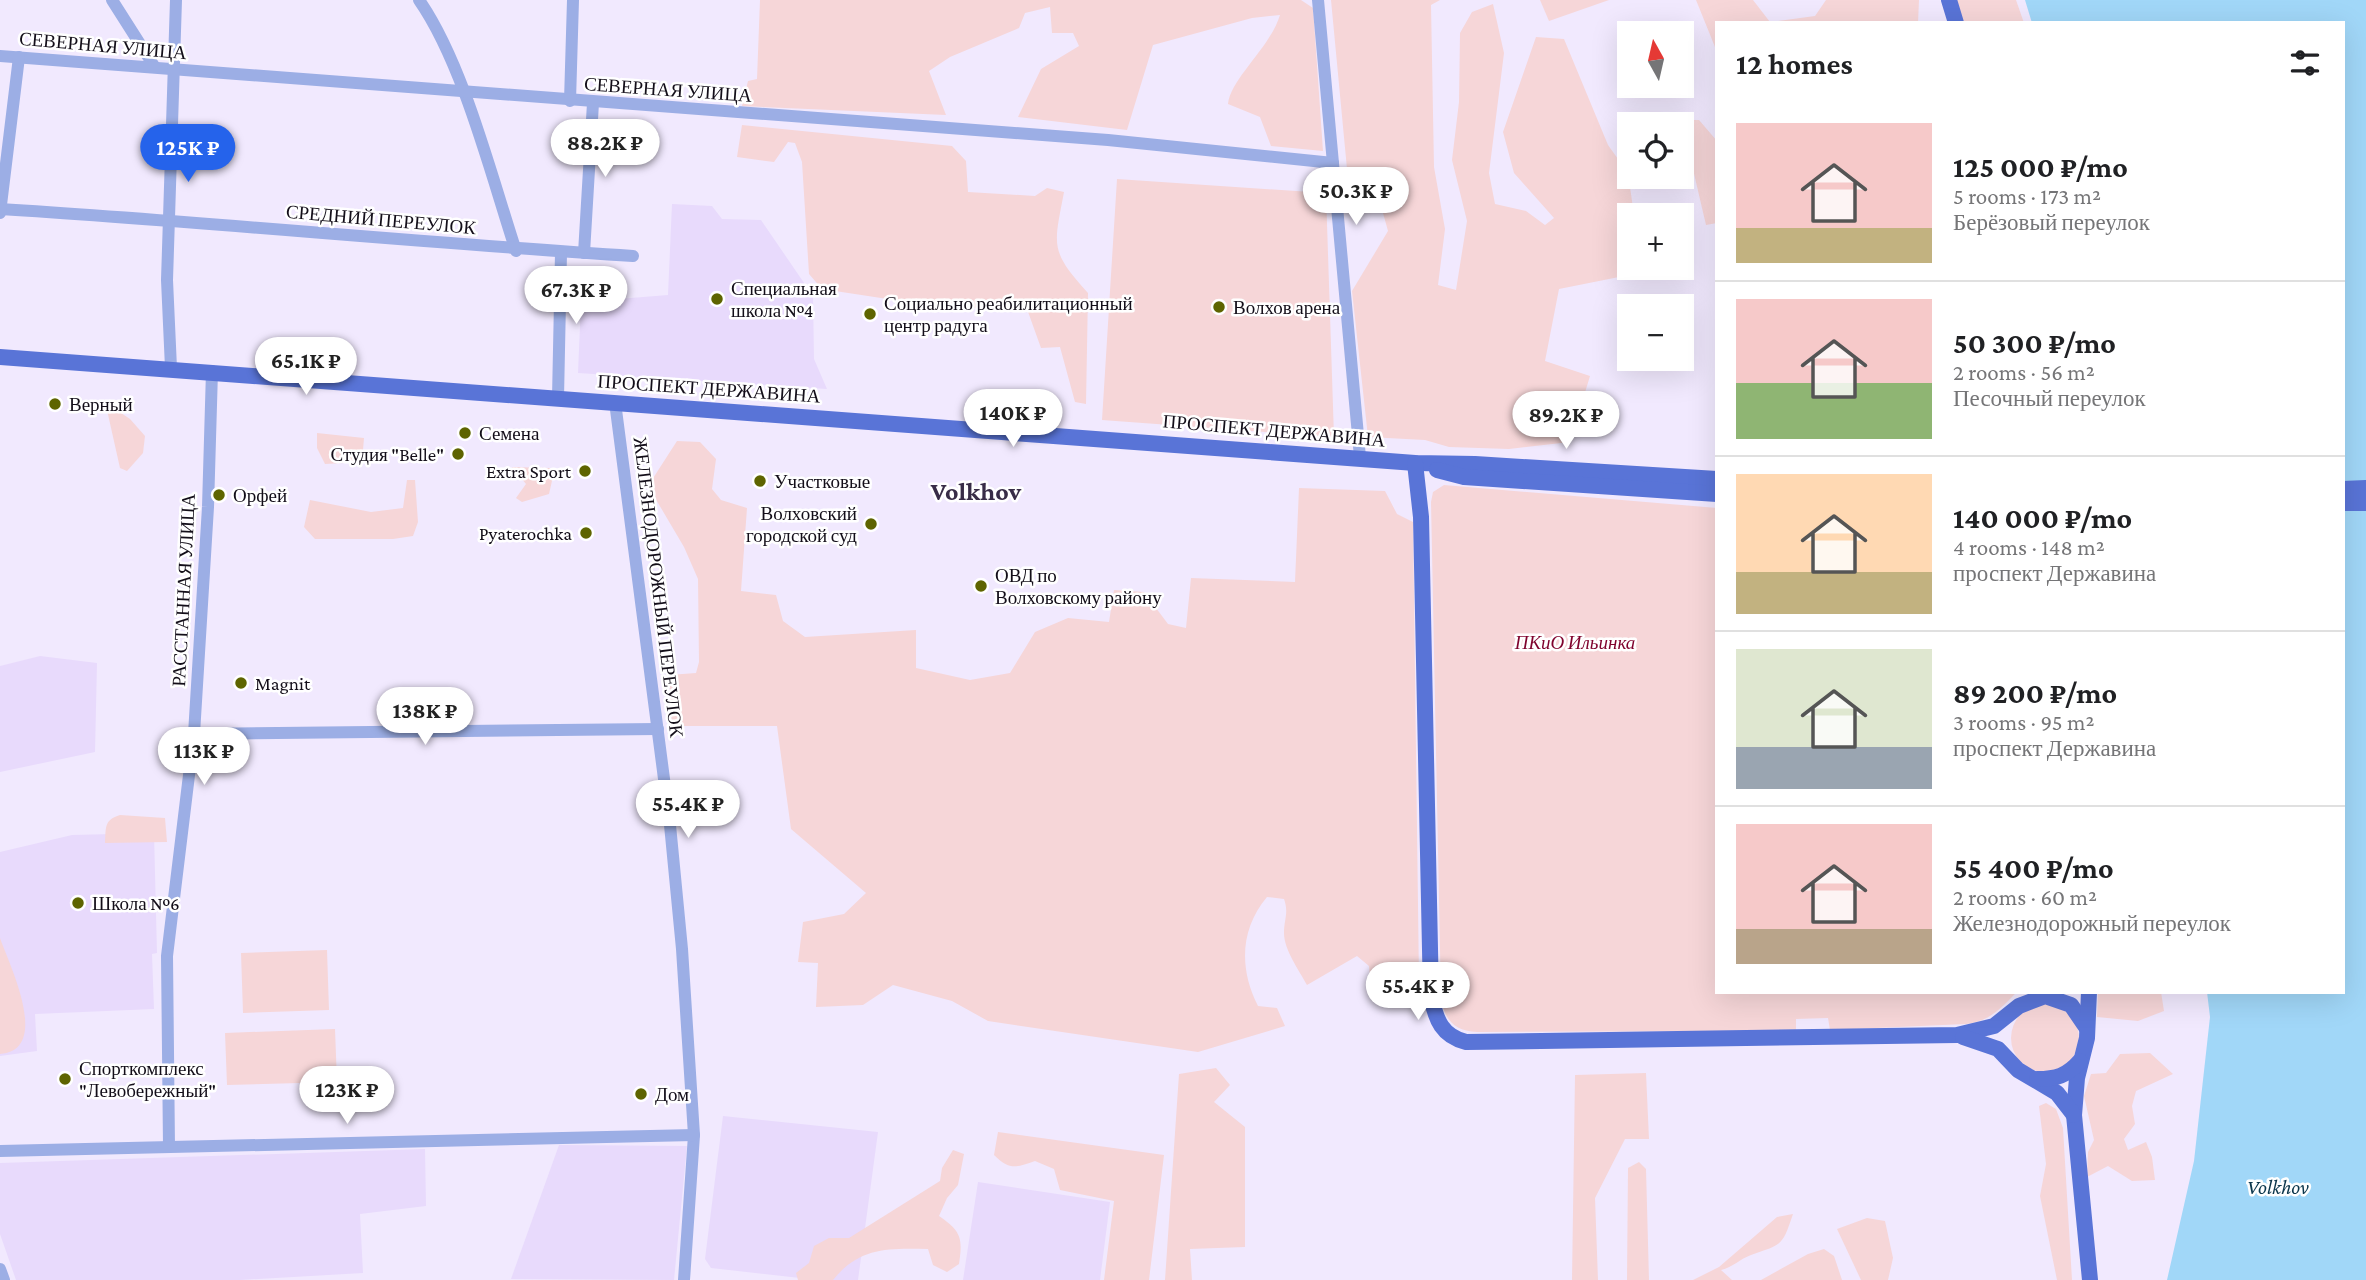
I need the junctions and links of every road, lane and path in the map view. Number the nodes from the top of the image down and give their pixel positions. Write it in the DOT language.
graph roads {
  1 [pos="112,0"];
  2 [pos="176,0"];
  3 [pos="419,0"];
  4 [pos="573,0"];
  5 [pos="1318,0"];
  6 [pos="1949,0"];
  7 [pos="1955,21"];
  8 [pos="0,56"];
  9 [pos="19,57"];
  10 [pos="154,66"];
  11 [pos="175,70"];
  12 [pos="463,93"];
  13 [pos="570,101"];
  14 [pos="593,103"];
  15 [pos="1333,163"];
  16 [pos="0,210"];
  17 [pos="170,220"];
  18 [pos="516,251"];
  19 [pos="561,253"];
  20 [pos="584,253"];
  21 [pos="633,256"];
  22 [pos="0,356"];
  23 [pos="172,368"];
  24 [pos="212,371"];
  25 [pos="558,398"];
  26 [pos="615,402"];
  27 [pos="1360,457"];
  28 [pos="1415,463"];
  29 [pos="1715,479"];
  30 [pos="2366,488"];
  31 [pos="2345,489"];
  32 [pos="1715,494"];
  33 [pos="2345,503"];
  34 [pos="2366,503"];
  35 [pos="658,729"];
  36 [pos="194,734"];
  37 [pos="2089,994"];
  38 [pos="2066,995"];
  39 [pos="2010,1016"];
  40 [pos="2086,1027"];
  41 [pos="1957,1035"];
  42 [pos="2082,1059"];
  43 [pos="2018,1070"];
  44 [pos="2037,1079"];
  45 [pos="2074,1115"];
  46 [pos="694,1135"];
  47 [pos="169,1147"];
  48 [pos="0,1151"];
  49 [pos="0,1269"];
  50 [pos="4,1280"];
  51 [pos="684,1280"];
  52 [pos="2090,1280"];
  1 -- 10 [label="street"];
  2 -- 11 [label="street"];
  3 -- 12 [label="street"];
  4 -- 13 [label="street"];
  5 -- 15 [label="street"];
  6 -- 7 [label="main road"];
  8 -- 9 [label="street, СЕВЕРНАЯ УЛИЦА"];
  9 -- 10 [label="street, СЕВЕРНАЯ УЛИЦА"];
  9 -- 16 [label="street"];
  10 -- 11 [label="street, СЕВЕРНАЯ УЛИЦА"];
  11 -- 12 [label="street, СЕВЕРНАЯ УЛИЦА"];
  11 -- 17 [label="street"];
  12 -- 13 [label="street, СЕВЕРНАЯ УЛИЦА"];
  12 -- 18 [label="street"];
  13 -- 14 [label="street, СЕВЕРНАЯ УЛИЦА"];
  14 -- 15 [label="street, СЕВЕРНАЯ УЛИЦА"];
  14 -- 20 [label="street"];
  15 -- 27 [label="street"];
  16 -- 17 [label="street, СРЕДНИЙ ПЕРЕУЛОК"];
  17 -- 18 [label="street, СРЕДНИЙ ПЕРЕУЛОК"];
  17 -- 23 [label="street"];
  18 -- 19 [label="street, СРЕДНИЙ ПЕРЕУЛОК"];
  19 -- 20 [label="street, СРЕДНИЙ ПЕРЕУЛОК"];
  19 -- 25 [label="street"];
  20 -- 21 [label="street, СРЕДНИЙ ПЕРЕУЛОК"];
  22 -- 23 [label="main road, ПРОСПЕКТ ДЕРЖАВИНА"];
  23 -- 24 [label="main road, ПРОСПЕКТ ДЕРЖАВИНА"];
  24 -- 25 [label="main road, ПРОСПЕКТ ДЕРЖАВИНА"];
  24 -- 36 [label="street, РАССТАННАЯ УЛИЦА"];
  25 -- 26 [label="main road, ПРОСПЕКТ ДЕРЖАВИНА"];
  26 -- 27 [label="main road, ПРОСПЕКТ ДЕРЖАВИНА"];
  26 -- 35 [label="street, ЖЕЛЕЗНОДОРОЖНЫЙ ПЕРЕУЛОК"];
  27 -- 28 [label="main road, ПРОСПЕКТ ДЕРЖАВИНА"];
  28 -- 29 [label="main road, ПРОСПЕКТ ДЕРЖАВИНА"];
  28 -- 32 [label="main road, ПРОСПЕКТ ДЕРЖАВИНА"];
  28 -- 41 [label="main road"];
  30 -- 31 [label="main road"];
  33 -- 34 [label="main road"];
  35 -- 36 [label="street"];
  35 -- 46 [label="street, ЖЕЛЕЗНОДОРОЖНЫЙ ПЕРЕУЛОК"];
  36 -- 47 [label="street, РАССТАННАЯ УЛИЦА"];
  37 -- 40 [label="main road"];
  38 -- 39 [label="main road"];
  38 -- 40 [label="main road"];
  39 -- 41 [label="main road"];
  39 -- 43 [label="main road"];
  40 -- 42 [label="main road"];
  41 -- 43 [label="main road"];
  42 -- 44 [label="main road"];
  42 -- 45 [label="main road"];
  43 -- 44 [label="main road"];
  44 -- 45 [label="main road"];
  45 -- 52 [label="main road"];
  46 -- 47 [label="street"];
  46 -- 51 [label="street, ЖЕЛЕЗНОДОРОЖНЫЙ ПЕРЕУЛОК"];
  47 -- 48 [label="street"];
  49 -- 50 [label="street"];
}
